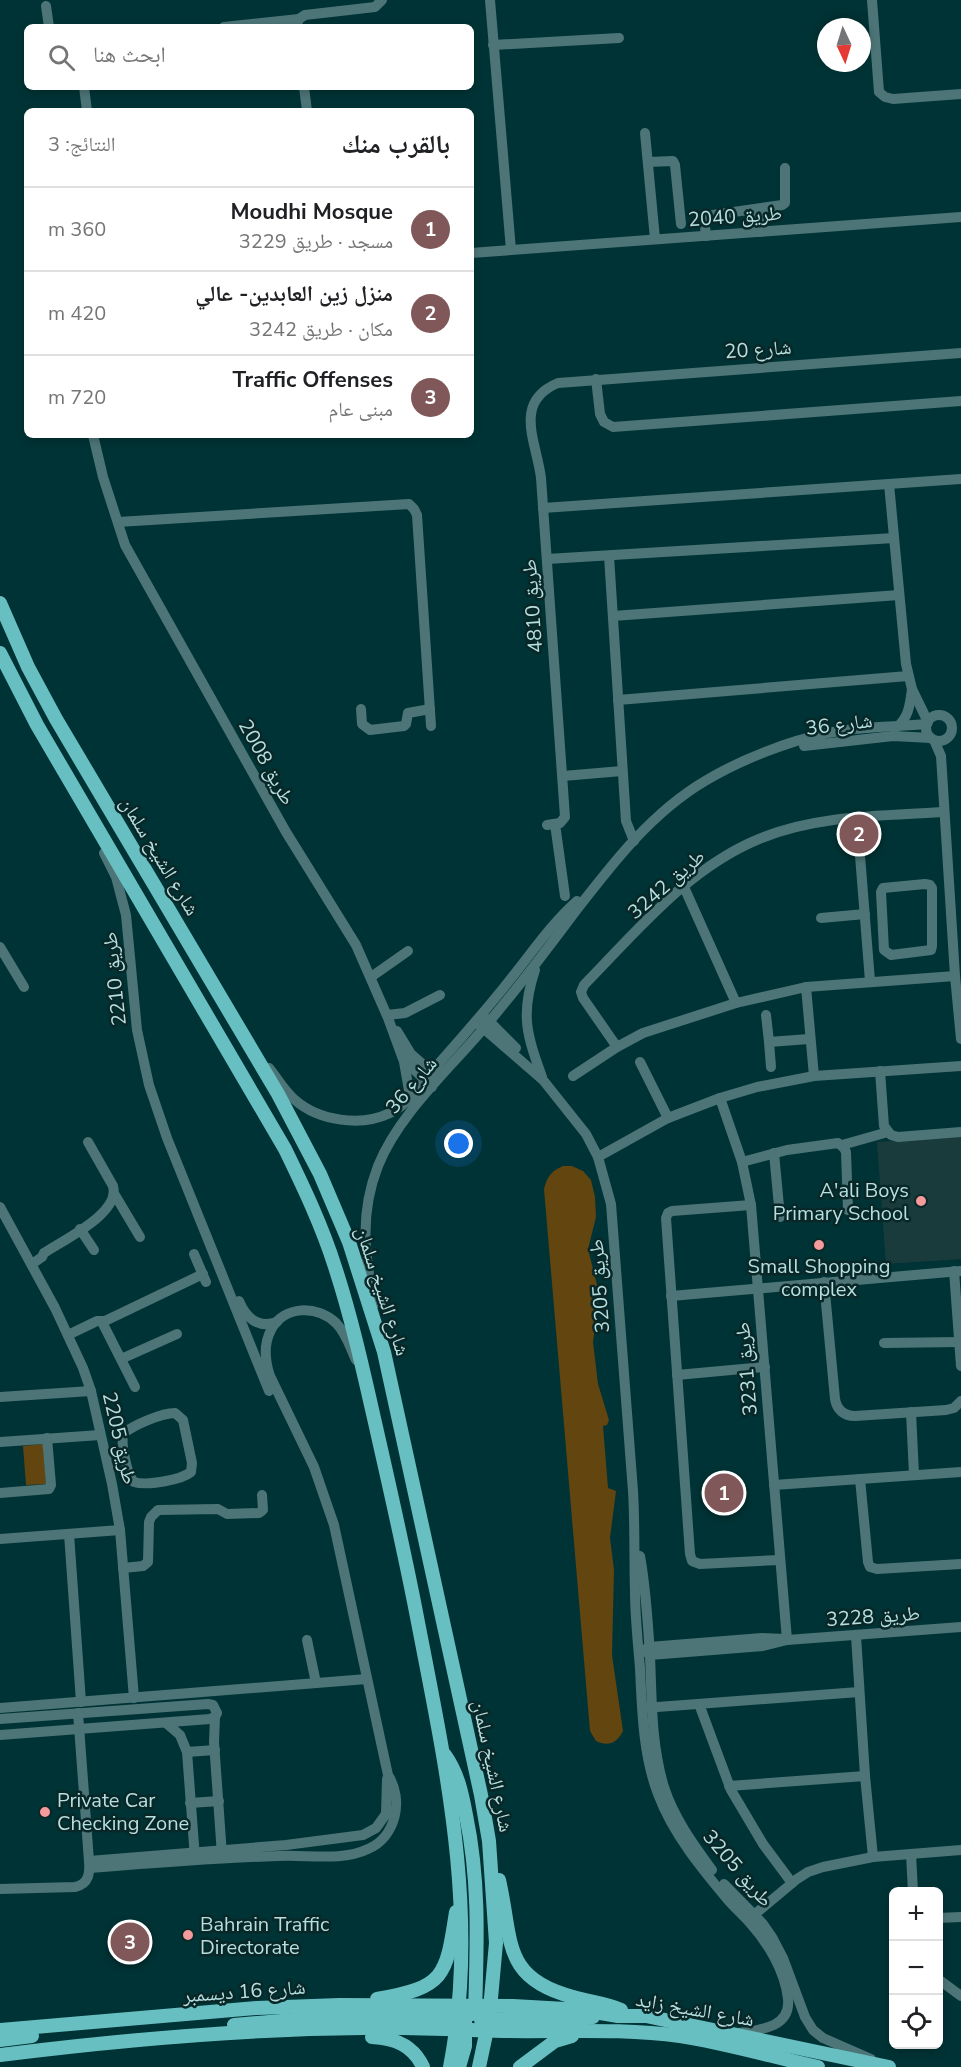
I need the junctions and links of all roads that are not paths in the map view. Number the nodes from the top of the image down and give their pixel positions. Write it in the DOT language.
graph roads {
  1 [pos="382,0"];
  2 [pos="490,0"];
  3 [pos="872,0"];
  4 [pos="46,6"];
  5 [pos="298,23"];
  6 [pos="49,24"];
  7 [pos="280,24"];
  8 [pos="619,38"];
  9 [pos="494,45"];
  10 [pos="84,90"];
  11 [pos="304,90"];
  12 [pos="961,94"];
  13 [pos="87,108"];
  14 [pos="307,108"];
  15 [pos="645,133"];
  16 [pos="648,162"];
  17 [pos="785,168"];
  18 [pos="758,209"];
  19 [pos="733,212"];
  20 [pos="961,217"];
  21 [pos="681,224"];
  22 [pos="760,232"];
  23 [pos="735,234"];
  24 [pos="706,236"];
  25 [pos="655,239"];
  26 [pos="511,249"];
  27 [pos="474,253"];
  28 [pos="961,353"];
  29 [pos="596,379"];
  30 [pos="558,383"];
  31 [pos="961,401"];
  32 [pos="94,438"];
  33 [pos="961,479"];
  34 [pos="889,484"];
  35 [pos="543,508"];
  36 [pos="117,522"];
  37 [pos="894,538"];
  38 [pos="609,556"];
  39 [pos="547,559"];
  40 [pos="899,595"];
  41 [pos="0,603"];
  42 [pos="613,616"];
  43 [pos="0,653"];
  44 [pos="908,676"];
  45 [pos="912,689"];
  46 [pos="618,700"];
  47 [pos="360,709"];
  48 [pos="430,709"];
  49 [pos="946,718"];
  50 [pos="928,723"];
  51 [pos="961,723"];
  52 [pos="37,726"];
  53 [pos="431,726"];
  54 [pos="897,727"];
  55 [pos="952,737"];
  56 [pos="932,739"];
  57 [pos="941,756"];
  58 [pos="752,759"];
  59 [pos="622,771"];
  60 [pos="562,776"];
  61 [pos="944,812"];
  62 [pos="857,819"];
  63 [pos="634,841"];
  64 [pos="598,883"];
  65 [pos="684,887"];
  66 [pos="961,892"];
  67 [pos="949,893"];
  68 [pos="565,896"];
  69 [pos="951,911"];
  70 [pos="931,912"];
  71 [pos="865,915"];
  72 [pos="821,918"];
  73 [pos="0,947"];
  74 [pos="408,951"];
  75 [pos="537,961"];
  76 [pos="955,976"];
  77 [pos="371,977"];
  78 [pos="870,981"];
  79 [pos="24,987"];
  80 [pos="806,987"];
  81 [pos="440,995"];
  82 [pos="736,1003"];
  83 [pos="766,1015"];
  84 [pos="388,1017"];
  85 [pos="483,1022"];
  86 [pos="809,1039"];
  87 [pos="961,1039"];
  88 [pos="769,1042"];
  89 [pos="617,1047"];
  90 [pos="258,1059"];
  91 [pos="403,1059"];
  92 [pos="640,1062"];
  93 [pos="961,1066"];
  94 [pos="771,1067"];
  95 [pos="880,1071"];
  96 [pos="573,1076"];
  97 [pos="814,1076"];
  98 [pos="432,1080"];
  99 [pos="543,1080"];
  100 [pos="410,1096"];
  101 [pos="720,1098"];
  102 [pos="668,1118"];
  103 [pos="888,1132"];
  104 [pos="961,1132"];
  105 [pos="88,1142"];
  106 [pos="842,1145"];
  107 [pos="774,1153"];
  108 [pos="598,1157"];
  109 [pos="742,1162"];
  110 [pos="115,1195"];
  111 [pos="751,1205"];
  112 [pos="0,1208"];
  113 [pos="848,1210"];
  114 [pos="780,1217"];
  115 [pos="80,1229"];
  116 [pos="140,1237"];
  117 [pos="207,1237"];
  118 [pos="94,1250"];
  119 [pos="194,1254"];
  120 [pos="30,1261"];
  121 [pos="958,1271"];
  122 [pos="824,1281"];
  123 [pos="758,1288"];
  124 [pos="671,1296"];
  125 [pos="959,1308"];
  126 [pos="100,1321"];
  127 [pos="277,1322"];
  128 [pos="68,1335"];
  129 [pos="177,1335"];
  130 [pos="959,1342"];
  131 [pos="884,1343"];
  132 [pos="384,1352"];
  133 [pos="121,1359"];
  134 [pos="961,1366"];
  135 [pos="765,1367"];
  136 [pos="677,1375"];
  137 [pos="135,1387"];
  138 [pos="367,1388"];
  139 [pos="91,1391"];
  140 [pos="0,1397"];
  141 [pos="961,1401"];
  142 [pos="911,1412"];
  143 [pos="100,1435"];
  144 [pos="47,1438"];
  145 [pos="0,1442"];
  146 [pos="127,1464"];
  147 [pos="108,1469"];
  148 [pos="961,1472"];
  149 [pos="914,1475"];
  150 [pos="860,1479"];
  151 [pos="774,1485"];
  152 [pos="0,1493"];
  153 [pos="262,1495"];
  154 [pos="329,1512"];
  155 [pos="120,1530"];
  156 [pos="635,1530"];
  157 [pos="69,1534"];
  158 [pos="0,1539"];
  159 [pos="779,1560"];
  160 [pos="961,1564"];
  161 [pos="123,1568"];
  162 [pos="637,1623"];
  163 [pos="961,1627"];
  164 [pos="856,1636"];
  165 [pos="307,1640"];
  166 [pos="787,1640"];
  167 [pos="648,1651"];
  168 [pos="639,1661"];
  169 [pos="367,1679"];
  170 [pos="316,1683"];
  171 [pos="859,1692"];
  172 [pos="134,1698"];
  173 [pos="81,1702"];
  174 [pos="699,1704"];
  175 [pos="0,1708"];
  176 [pos="646,1708"];
  177 [pos="78,1713"];
  178 [pos="215,1717"];
  179 [pos="0,1719"];
  180 [pos="166,1722"];
  181 [pos="79,1729"];
  182 [pos="0,1735"];
  183 [pos="215,1750"];
  184 [pos="442,1750"];
  185 [pos="187,1752"];
  186 [pos="388,1775"];
  187 [pos="865,1776"];
  188 [pos="729,1786"];
  189 [pos="219,1801"];
  190 [pos="190,1803"];
  191 [pos="345,1838"];
  192 [pos="489,1841"];
  193 [pos="961,1850"];
  194 [pos="277,1851"];
  195 [pos="222,1854"];
  196 [pos="911,1854"];
  197 [pos="346,1855"];
  198 [pos="194,1856"];
  199 [pos="873,1857"];
  200 [pos="89,1864"];
  201 [pos="461,1880"];
  202 [pos="792,1883"];
  203 [pos="913,1887"];
  204 [pos="0,1889"];
  205 [pos="961,1917"];
  206 [pos="751,1918"];
  207 [pos="943,1918"];
  208 [pos="943,1982"];
  209 [pos="961,1996"];
  210 [pos="340,2005"];
  211 [pos="491,2006"];
  212 [pos="625,2015"];
  213 [pos="470,2020"];
  214 [pos="98,2022"];
  215 [pos="0,2030"];
  216 [pos="590,2030"];
  217 [pos="262,2032"];
  218 [pos="732,2034"];
  219 [pos="0,2040"];
  220 [pos="119,2042"];
  221 [pos="0,2055"];
  222 [pos="423,2067"];
  223 [pos="450,2067"];
  224 [pos="459,2067"];
  225 [pos="479,2067"];
  226 [pos="520,2067"];
  227 [pos="818,2067"];
  228 [pos="890,2067"];
  1 -- 5 [label="street"];
  2 -- 9 [label="street"];
  3 -- 12 [label="street"];
  4 -- 6 [label="street"];
  5 -- 7 [label="street"];
  8 -- 9 [label="street"];
  9 -- 26 [label="street"];
  10 -- 13 [label="street"];
  11 -- 14 [label="street"];
  15 -- 16 [label="street"];
  16 -- 21 [label="street"];
  16 -- 25 [label="street"];
  17 -- 18 [label="street"];
  18 -- 19 [label="street"];
  18 -- 22 [label="street"];
  19 -- 23 [label="street"];
  19 -- 24 [label="street"];
  20 -- 22 [label="street, طريق 2040"];
  22 -- 23 [label="street, طريق 2040"];
  23 -- 24 [label="street, طريق 2040"];
  24 -- 25 [label="street, طريق 2040"];
  25 -- 26 [label="street, طريق 2040"];
  26 -- 27 [label="street, طريق 2040"];
  28 -- 29 [label="street, شارع 20"];
  29 -- 30 [label="street, شارع 20"];
  29 -- 31 [label="street"];
  30 -- 35 [label="street, طريق 4810"];
  32 -- 36 [label="street, طريق 2008"];
  33 -- 34 [label="street"];
  34 -- 35 [label="street"];
  34 -- 37 [label="street"];
  35 -- 39 [label="street, طريق 4810"];
  36 -- 48 [label="street"];
  36 -- 77 [label="street, طريق 2008"];
  37 -- 38 [label="street"];
  37 -- 40 [label="street"];
  38 -- 39 [label="street"];
  38 -- 42 [label="street"];
  39 -- 60 [label="street, طريق 4810"];
  40 -- 42 [label="street"];
  40 -- 44 [label="street"];
  41 -- 90 [label="main road, شارع الشيخ سلمان"];
  42 -- 46 [label="street"];
  43 -- 52 [label="main road, شارع الشيخ سلمان"];
  44 -- 45 [label="street"];
  44 -- 46 [label="street"];
  45 -- 49 [label="street"];
  45 -- 50 [label="street"];
  45 -- 54 [label="street"];
  46 -- 59 [label="street"];
  47 -- 48 [label="street"];
  48 -- 53 [label="street"];
  49 -- 50 [label="street"];
  49 -- 51 [label="street"];
  49 -- 55 [label="street"];
  50 -- 54 [label="street, شارع 36"];
  50 -- 56 [label="street"];
  52 -- 117 [label="street, طريق 2210"];
  52 -- 138 [label="main road, شارع الشيخ سلمان"];
  54 -- 58 [label="street, شارع 36"];
  55 -- 56 [label="street"];
  55 -- 57 [label="street"];
  56 -- 57 [label="street"];
  56 -- 58 [label="street, شارع 36"];
  57 -- 61 [label="street"];
  58 -- 63 [label="street, شارع 36"];
  59 -- 60 [label="street"];
  59 -- 63 [label="street"];
  60 -- 68 [label="street, طريق 4810"];
  61 -- 62 [label="street, طريق 3242"];
  61 -- 67 [label="street"];
  62 -- 65 [label="street, طريق 3242"];
  62 -- 71 [label="street"];
  63 -- 64 [label="street, شارع 36"];
  64 -- 75 [label="street, شارع 36"];
  64 -- 85 [label="street, شارع 36"];
  65 -- 82 [label="street"];
  65 -- 89 [label="street, طريق 3242"];
  66 -- 67 [label="street"];
  67 -- 69 [label="street"];
  69 -- 70 [label="street"];
  69 -- 76 [label="street"];
  70 -- 70 [label="street"];
  71 -- 72 [label="street"];
  71 -- 78 [label="street"];
  73 -- 79 [label="street"];
  74 -- 77 [label="street"];
  75 -- 85 [label="street, شارع 36"];
  75 -- 99 [label="street"];
  76 -- 78 [label="street"];
  76 -- 87 [label="street"];
  77 -- 84 [label="street, طريق 2008"];
  78 -- 80 [label="street"];
  80 -- 82 [label="street"];
  80 -- 86 [label="street"];
  81 -- 84 [label="street"];
  82 -- 89 [label="street"];
  83 -- 88 [label="street"];
  84 -- 91 [label="street, طريق 2008"];
  84 -- 98 [label="street, طريق 2008"];
  85 -- 98 [label="street, شارع 36"];
  85 -- 99 [label="street, طريق 3205"];
  86 -- 88 [label="street"];
  86 -- 97 [label="street"];
  88 -- 94 [label="street"];
  89 -- 96 [label="street"];
  90 -- 100 [label="street, شارع 36"];
  90 -- 132 [label="main road, شارع الشيخ سلمان"];
  91 -- 98 [label="street, طريق 2008"];
  91 -- 100 [label="street"];
  92 -- 102 [label="street"];
  93 -- 95 [label="street"];
  95 -- 97 [label="street"];
  95 -- 103 [label="street"];
  97 -- 101 [label="street"];
  98 -- 100 [label="street, شارع 36"];
  98 -- 132 [label="street, شارع 36"];
  99 -- 108 [label="street, طريق 3205"];
  101 -- 102 [label="street"];
  101 -- 109 [label="street, طريق 3231"];
  102 -- 108 [label="street"];
  103 -- 104 [label="street"];
  103 -- 106 [label="street"];
  105 -- 110 [label="street"];
  106 -- 107 [label="street"];
  106 -- 113 [label="street"];
  107 -- 109 [label="street"];
  107 -- 114 [label="street"];
  108 -- 156 [label="street, طريق 3205"];
  109 -- 111 [label="street, طريق 3231"];
  110 -- 115 [label="street"];
  110 -- 116 [label="street"];
  111 -- 123 [label="street, طريق 3231"];
  111 -- 124 [label="street"];
  112 -- 120 [label="street, طريق 2205"];
  115 -- 118 [label="street"];
  115 -- 120 [label="street"];
  117 -- 127 [label="street, طريق 2210"];
  117 -- 154 [label="street, طريق 2210"];
  119 -- 126 [label="street"];
  120 -- 128 [label="street, طريق 2205"];
  121 -- 122 [label="street"];
  121 -- 125 [label="street"];
  122 -- 123 [label="street"];
  122 -- 142 [label="street"];
  123 -- 124 [label="street"];
  123 -- 135 [label="street, طريق 3231"];
  124 -- 136 [label="street"];
  125 -- 130 [label="street"];
  126 -- 128 [label="street"];
  126 -- 133 [label="street"];
  127 -- 138 [label="street"];
  127 -- 154 [label="street, طريق 2210"];
  128 -- 139 [label="street, طريق 2205"];
  129 -- 133 [label="street"];
  130 -- 131 [label="street"];
  130 -- 134 [label="street"];
  132 -- 192 [label="main road, شارع الشيخ سلمان"];
  133 -- 137 [label="street"];
  135 -- 136 [label="street"];
  135 -- 151 [label="street, طريق 3231"];
  136 -- 159 [label="street"];
  138 -- 184 [label="main road, شارع الشيخ سلمان"];
  139 -- 140 [label="street"];
  139 -- 143 [label="street, طريق 2205"];
  141 -- 142 [label="street"];
  142 -- 149 [label="street"];
  143 -- 144 [label="street"];
  143 -- 147 [label="street, طريق 2205"];
  144 -- 145 [label="street"];
  144 -- 152 [label="street"];
  146 -- 146 [label="street"];
  146 -- 147 [label="street"];
  147 -- 155 [label="street, طريق 2205"];
  148 -- 149 [label="street"];
  149 -- 150 [label="street"];
  150 -- 151 [label="street"];
  150 -- 160 [label="street"];
  151 -- 159 [label="street, طريق 3231"];
  153 -- 161 [label="street"];
  154 -- 169 [label="street, طريق 2210"];
  155 -- 157 [label="street"];
  155 -- 161 [label="street, طريق 2205"];
  156 -- 162 [label="street, طريق 3205"];
  156 -- 167 [label="street, طريق 3205"];
  157 -- 158 [label="street"];
  157 -- 173 [label="street"];
  159 -- 166 [label="street, طريق 3231"];
  161 -- 172 [label="street, طريق 2205"];
  162 -- 167 [label="street"];
  162 -- 168 [label="street, طريق 3205"];
  163 -- 164 [label="street, طريق 3228"];
  164 -- 166 [label="street, طريق 3228"];
  164 -- 171 [label="street"];
  165 -- 170 [label="street"];
  166 -- 167 [label="street, طريق 3228"];
  167 -- 168 [label="street"];
  167 -- 176 [label="street, طريق 3205"];
  168 -- 176 [label="street, طريق 3205"];
  169 -- 170 [label="street"];
  169 -- 186 [label="street, طريق 2210"];
  170 -- 172 [label="street"];
  171 -- 174 [label="street"];
  171 -- 187 [label="street"];
  172 -- 173 [label="street"];
  173 -- 175 [label="street"];
  174 -- 176 [label="street"];
  174 -- 188 [label="street"];
  176 -- 206 [label="street, طريق 3205"];
  177 -- 178 [label="street"];
  177 -- 179 [label="street"];
  177 -- 181 [label="street"];
  178 -- 180 [label="street"];
  178 -- 183 [label="street"];
  180 -- 181 [label="street"];
  180 -- 185 [label="street"];
  181 -- 182 [label="street"];
  181 -- 200 [label="street"];
  183 -- 185 [label="street"];
  183 -- 189 [label="street"];
  184 -- 201 [label="main road, شارع الشيخ سلمان"];
  184 -- 213 [label="main road"];
  185 -- 190 [label="street"];
  186 -- 191 [label="street"];
  186 -- 197 [label="street"];
  187 -- 188 [label="street"];
  187 -- 199 [label="street"];
  188 -- 202 [label="street"];
  189 -- 190 [label="street"];
  189 -- 195 [label="street"];
  190 -- 198 [label="street"];
  191 -- 194 [label="street"];
  191 -- 197 [label="street"];
  192 -- 211 [label="main road, شارع الشيخ سلمان"];
  192 -- 212 [label="main road"];
  193 -- 196 [label="street"];
  194 -- 195 [label="street"];
  194 -- 197 [label="street"];
  195 -- 198 [label="street"];
  196 -- 199 [label="street"];
  196 -- 203 [label="street"];
  198 -- 200 [label="street"];
  199 -- 202 [label="street"];
  200 -- 204 [label="street"];
  201 -- 210 [label="main road"];
  201 -- 213 [label="main road, شارع الشيخ سلمان"];
  202 -- 206 [label="street"];
  205 -- 207 [label="street"];
  206 -- 218 [label="street, طريق 3205"];
  206 -- 228 [label="street, طريق 3205"];
  208 -- 209 [label="street"];
  210 -- 213 [label="main road, شارع 16 ديسمبر"];
  210 -- 214 [label="main road, شارع 16 ديسمبر"];
  211 -- 212 [label="main road, شارع الشيخ زايد"];
  211 -- 213 [label="main road, شارع الشيخ سلمان"];
  212 -- 213 [label="main road"];
  212 -- 218 [label="main road, شارع الشيخ زايد"];
  213 -- 216 [label="main road, شارع الشيخ زايد"];
  213 -- 217 [label="main road, شارع الشيخ زايد"];
  213 -- 220 [label="main road"];
  213 -- 223 [label="main road, شارع الشيخ سلمان"];
  213 -- 224 [label="main road"];
  213 -- 225 [label="main road, شارع الشيخ سلمان"];
  214 -- 215 [label="main road, شارع 16 ديسمبر"];
  214 -- 219 [label="main road"];
  216 -- 226 [label="main road"];
  216 -- 227 [label="main road, شارع الشيخ زايد"];
  217 -- 220 [label="main road"];
  217 -- 222 [label="main road"];
  218 -- 228 [label="main road, شارع الشيخ زايد"];
  220 -- 221 [label="main road"];
}
